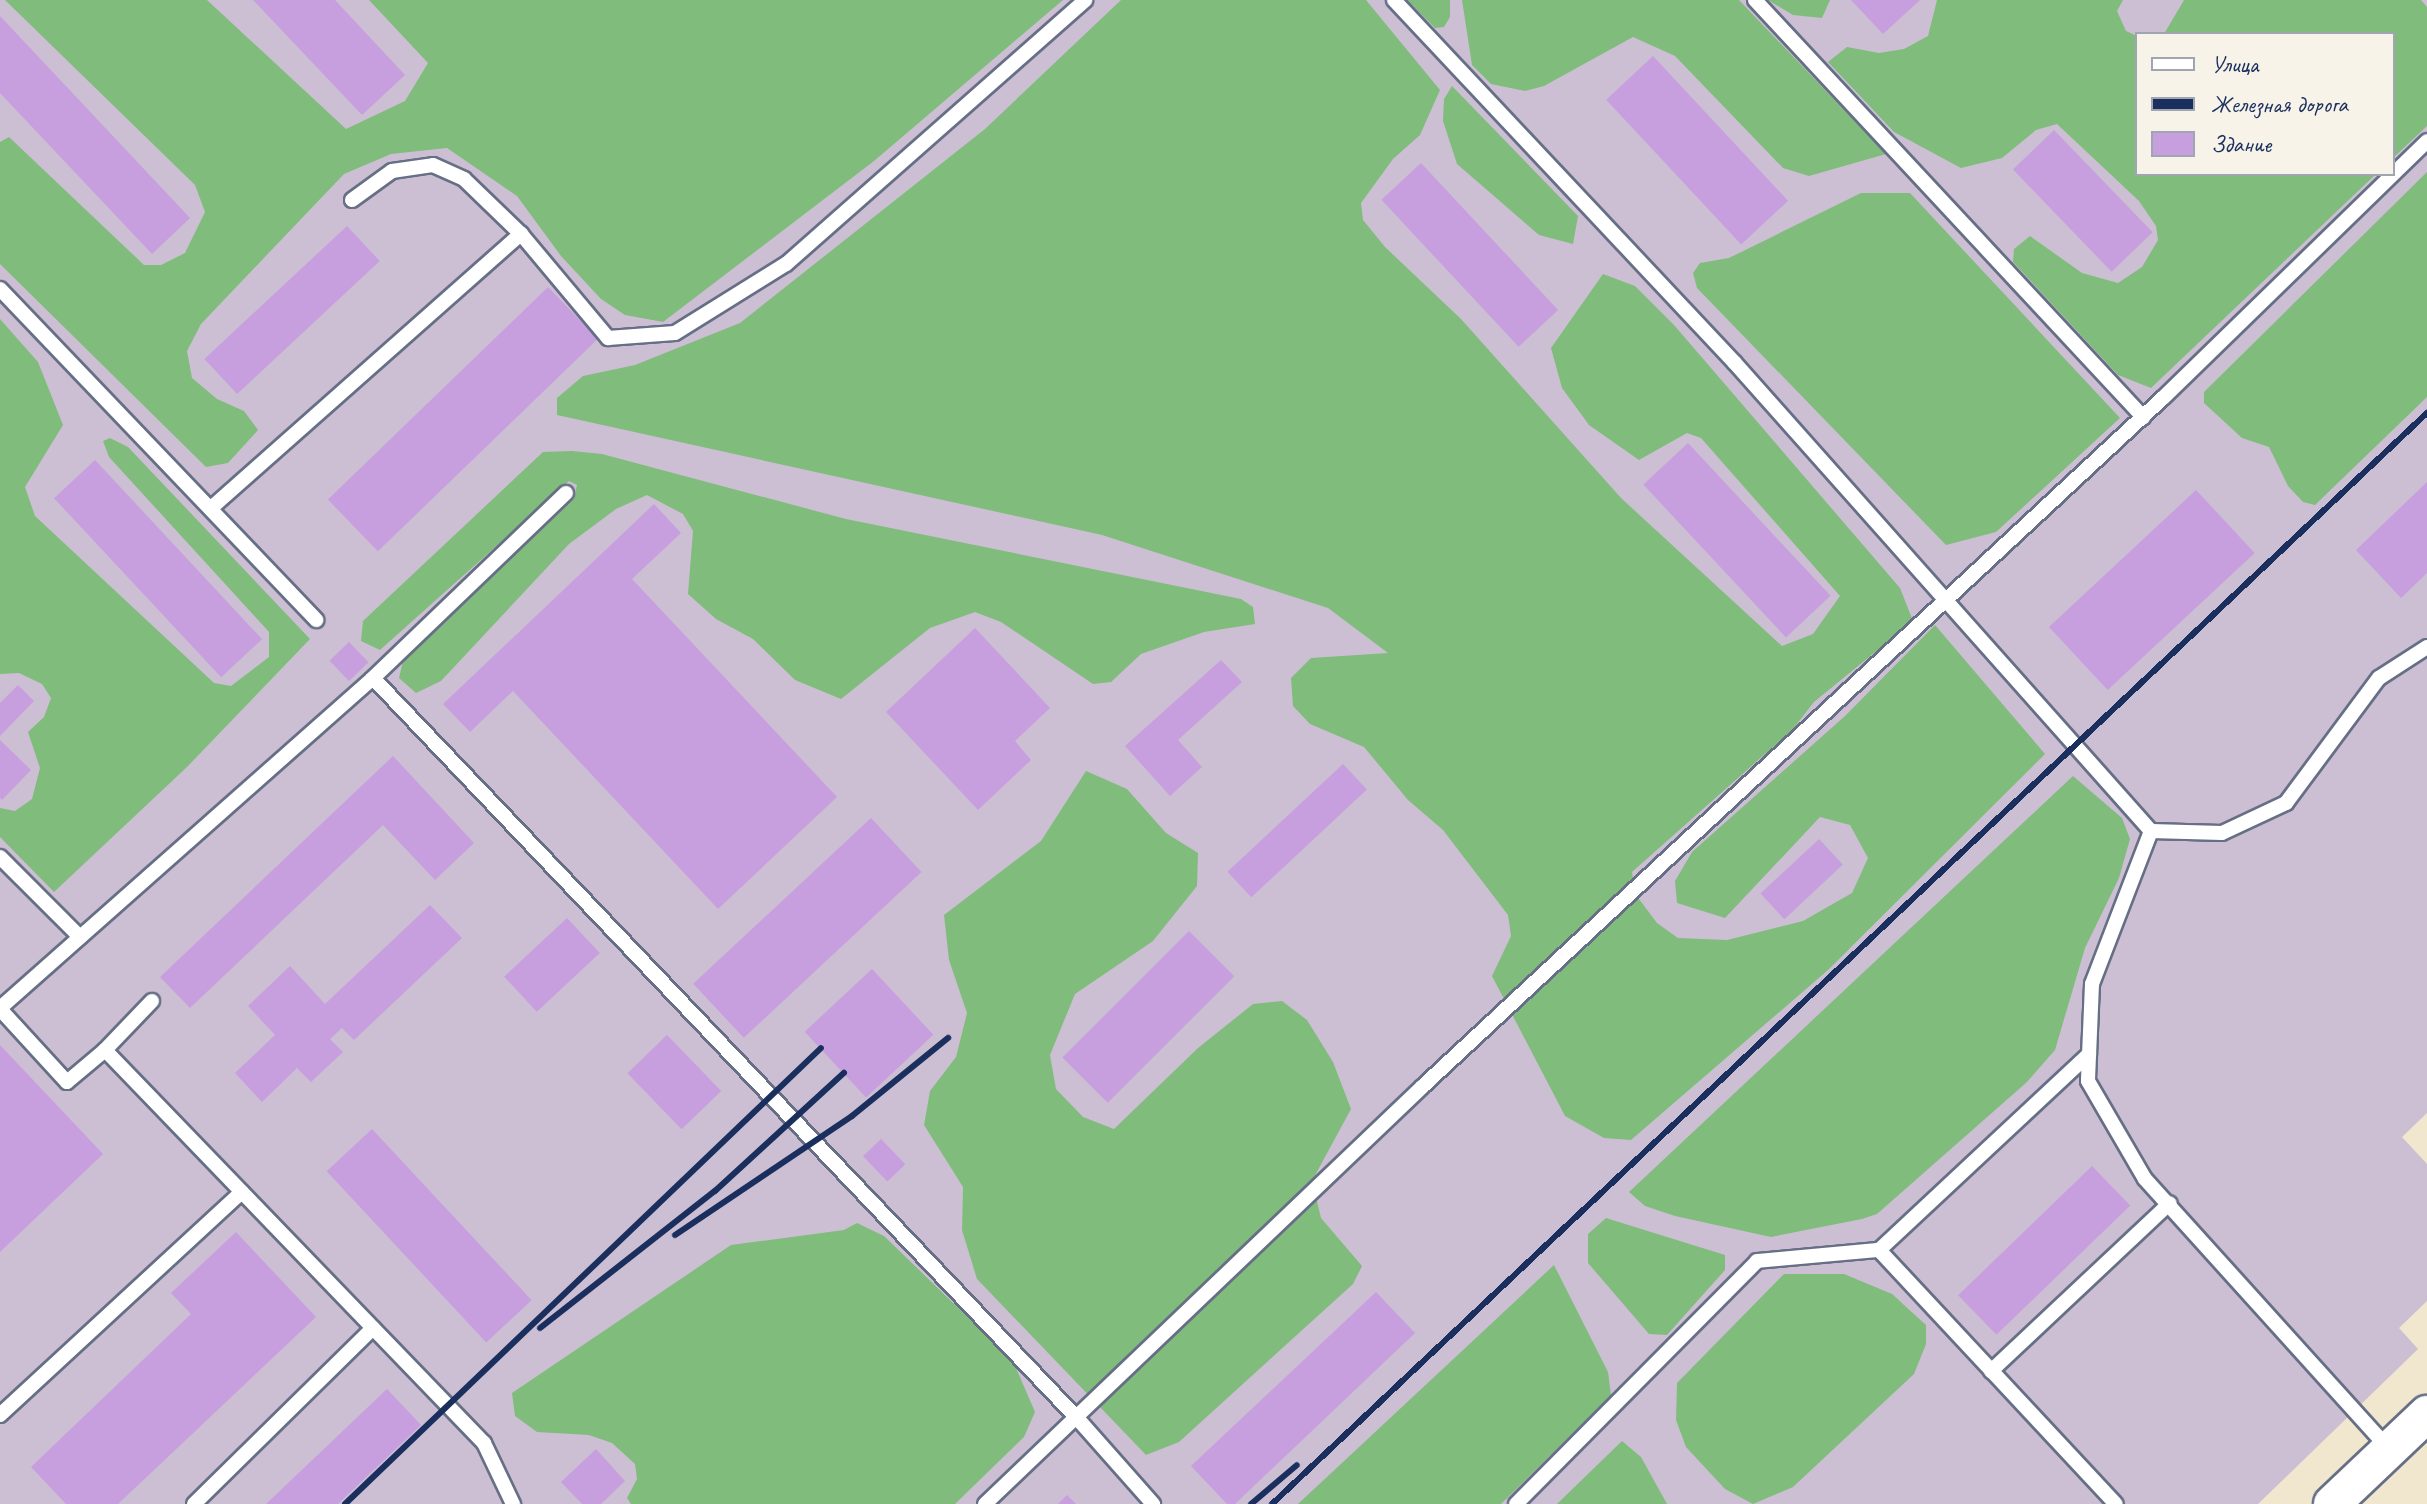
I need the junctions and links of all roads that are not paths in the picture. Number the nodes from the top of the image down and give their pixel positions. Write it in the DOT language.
graph roads {
  1 [pos="1085,0"];
  2 [pos="1394,0"];
  3 [pos="1755,0"];
  4 [pos="2427,141"];
  5 [pos="2395,172"];
  6 [pos="2391,176"];
  7 [pos="352,200"];
  8 [pos="521,234"];
  9 [pos="0,289"];
  10 [pos="2143,417"];
  11 [pos="566,493"];
  12 [pos="211,508"];
  13 [pos="1947,602"];
  14 [pos="316,620"];
  15 [pos="2427,647"];
  16 [pos="373,678"];
  17 [pos="2151,831"];
  18 [pos="0,857"];
  19 [pos="80,937"];
  20 [pos="152,1001"];
  21 [pos="0,1009"];
  22 [pos="105,1050"];
  23 [pos="2089,1054"];
  24 [pos="242,1192"];
  25 [pos="2170,1203"];
  26 [pos="1879,1250"];
  27 [pos="373,1328"];
  28 [pos="1991,1371"];
  29 [pos="2427,1414"];
  30 [pos="0,1415"];
  31 [pos="1077,1418"];
  32 [pos="2390,1450"];
  33 [pos="194,1504"];
  34 [pos="513,1504"];
  35 [pos="985,1504"];
  36 [pos="1153,1504"];
  37 [pos="1516,1504"];
  38 [pos="2116,1504"];
  39 [pos="2332,1504"];
  1 -- 8 [label="lane"];
  2 -- 13 [label="lane"];
  3 -- 10 [label="lane"];
  4 -- 5 [label="lane"];
  6 -- 10 [label="lane"];
  7 -- 8 [label="lane"];
  8 -- 12 [label="lane"];
  9 -- 12 [label="lane"];
  10 -- 13 [label="lane"];
  11 -- 16 [label="lane"];
  12 -- 14 [label="lane"];
  13 -- 17 [label="lane"];
  13 -- 31 [label="lane"];
  15 -- 17 [label="lane"];
  16 -- 19 [label="lane"];
  16 -- 31 [label="lane"];
  17 -- 23 [label="lane"];
  18 -- 19 [label="lane"];
  19 -- 21 [label="lane"];
  20 -- 22 [label="lane"];
  21 -- 22 [label="lane"];
  22 -- 24 [label="lane"];
  23 -- 25 [label="lane"];
  23 -- 26 [label="lane"];
  24 -- 27 [label="lane"];
  24 -- 30 [label="lane"];
  25 -- 28 [label="lane"];
  25 -- 32 [label="lane"];
  26 -- 28 [label="lane"];
  26 -- 37 [label="lane"];
  27 -- 33 [label="lane"];
  27 -- 34 [label="lane"];
  28 -- 38 [label="lane"];
  29 -- 32 [label="street"];
  31 -- 35 [label="lane"];
  31 -- 36 [label="lane"];
  32 -- 39 [label="street"];
}
